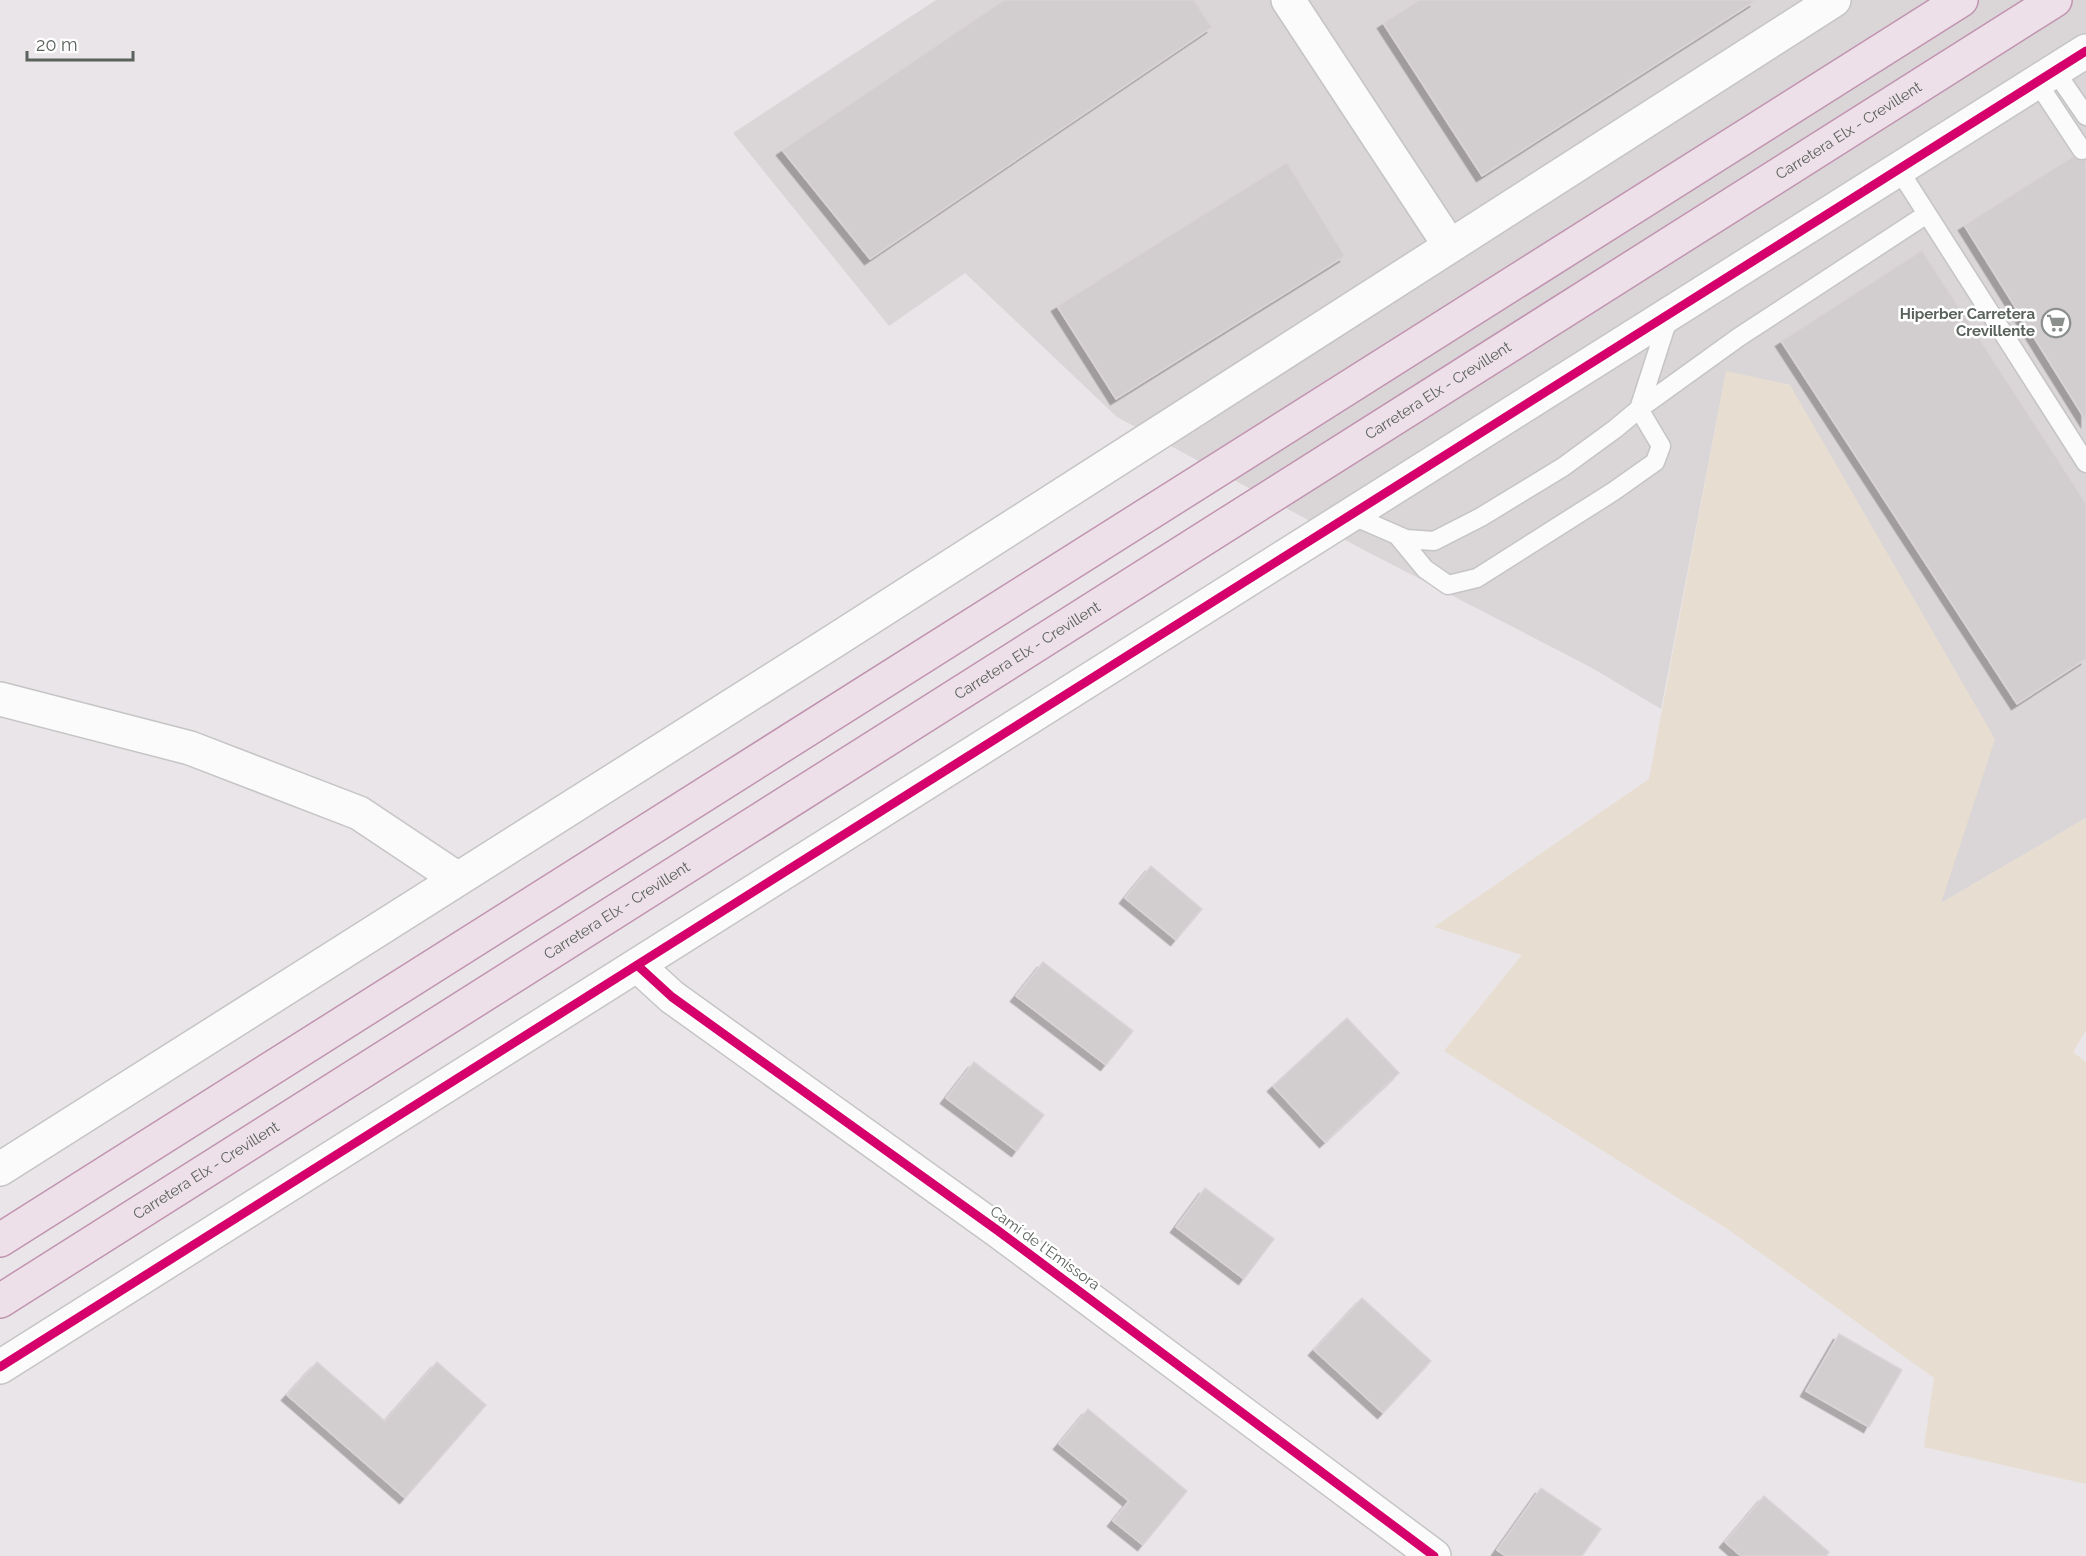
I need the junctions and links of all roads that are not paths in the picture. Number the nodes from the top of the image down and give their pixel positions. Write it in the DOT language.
graph roads {
  1 [pos="1288,0"];
  2 [pos="1834,0"];
  3 [pos="1961,0"];
  4 [pos="2055,0"];
  5 [pos="2086,51"];
  6 [pos="2046,76"];
  7 [pos="2086,116"];
  8 [pos="2082,150"];
  9 [pos="1899,170"];
  10 [pos="1927,214"];
  11 [pos="1450,246"];
  12 [pos="1669,314"];
  13 [pos="1639,409"];
  14 [pos="2086,463"];
  15 [pos="1351,515"];
  16 [pos="1397,535"];
  17 [pos="0,699"];
  18 [pos="458,879"];
  19 [pos="637,965"];
  20 [pos="0,1169"];
  21 [pos="0,1240"];
  22 [pos="0,1301"];
  23 [pos="0,1367"];
  24 [pos="1434,1556"];
  1 -- 11 [label="street"];
  2 -- 11 [label="street"];
  3 -- 21 [label="highway"];
  4 -- 22 [label="highway, Carretera Elx - Crevillent"];
  5 -- 6 [label="street"];
  6 -- 7 [label="lane"];
  6 -- 8 [label="lane"];
  6 -- 9 [label="street"];
  9 -- 10 [label="lane"];
  9 -- 12 [label="street"];
  10 -- 13 [label="lane"];
  10 -- 14 [label="lane"];
  11 -- 18 [label="street"];
  12 -- 13 [label="lane"];
  12 -- 15 [label="street"];
  13 -- 16 [label="lane"];
  13 -- 16 [label="lane"];
  15 -- 16 [label="lane"];
  15 -- 19 [label="street"];
  17 -- 18 [label="street"];
  18 -- 20 [label="street"];
  19 -- 23 [label="street"];
  19 -- 24 [label="street, Camí de l'Emissora"];
}
